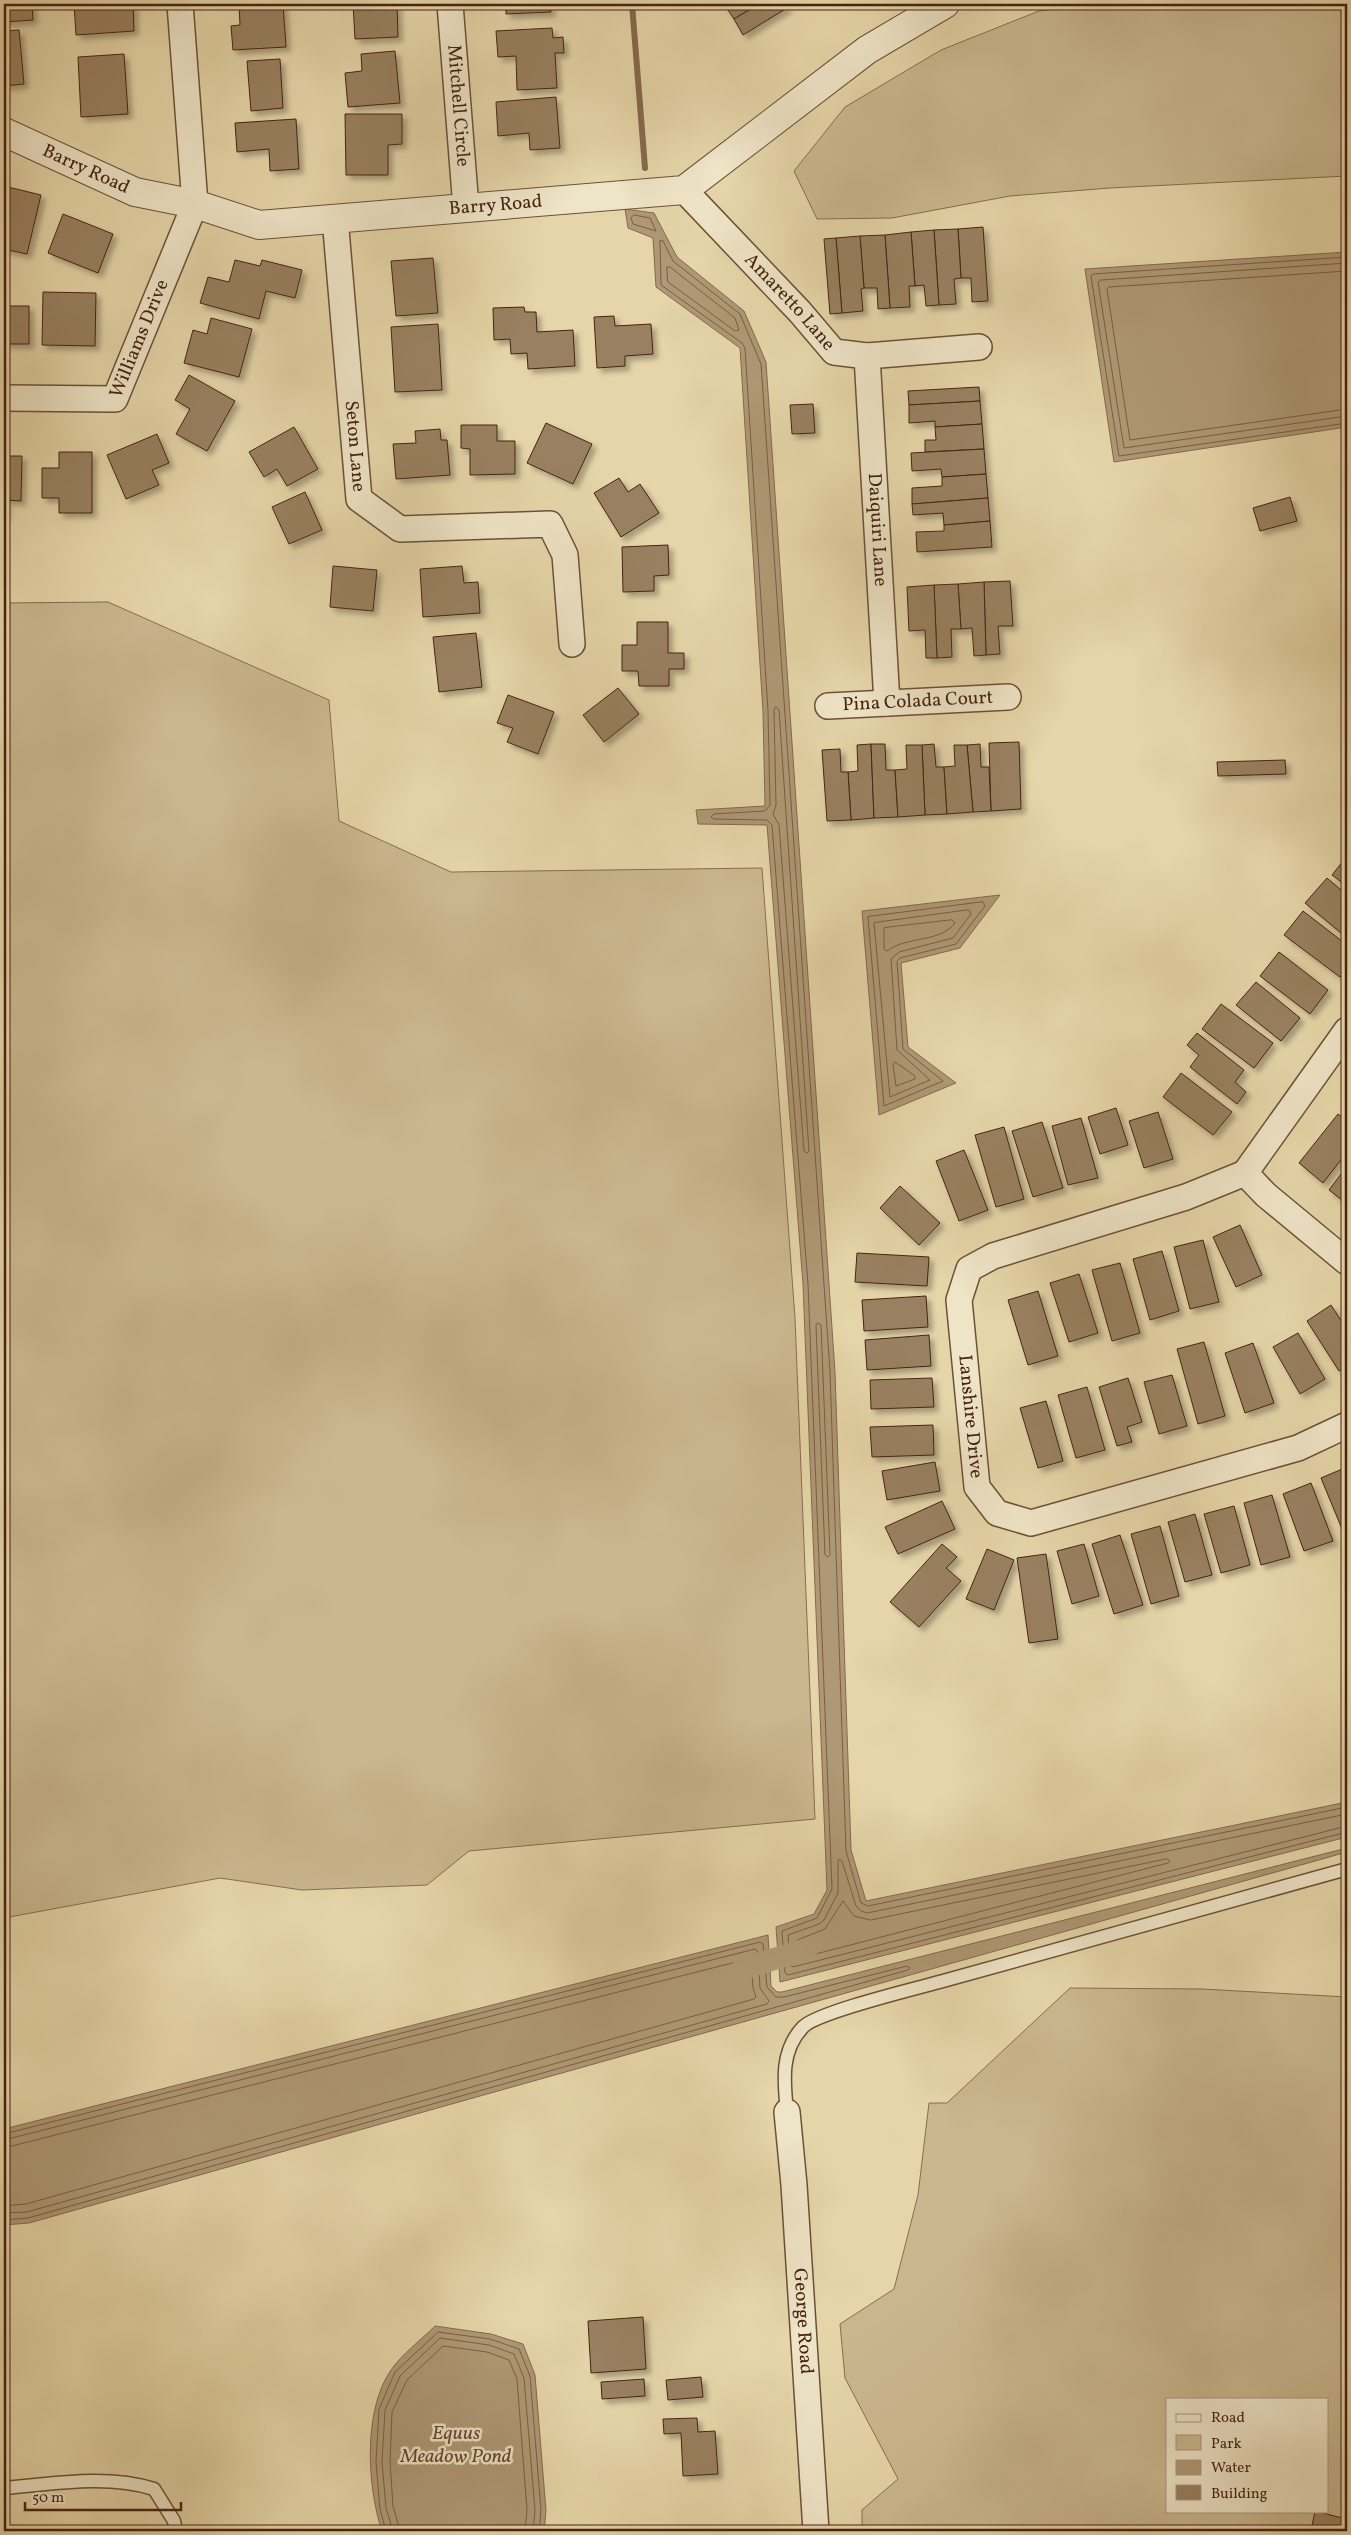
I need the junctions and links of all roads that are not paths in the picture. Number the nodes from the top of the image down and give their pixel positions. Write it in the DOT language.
graph roads {
  1 [pos="180,4"];
  2 [pos="450,4"];
  3 [pos="945,4"];
  4 [pos="4,132"];
  5 [pos="684,190"];
  6 [pos="195,204"];
  7 [pos="466,208"];
  8 [pos="335,218"];
  9 [pos="979,348"];
  10 [pos="867,356"];
  11 [pos="4,398"];
  12 [pos="572,644"];
  13 [pos="1008,697"];
  14 [pos="887,703"];
  15 [pos="828,706"];
  16 [pos="1347,1030"];
  17 [pos="1245,1173"];
  18 [pos="1347,1262"];
  19 [pos="1347,1425"];
  20 [pos="1347,1869"];
  21 [pos="787,2112"];
  22 [pos="4,2488"];
  23 [pos="176,2531"];
  24 [pos="816,2531"];
  1 -- 6 [label="street"];
  2 -- 7 [label="street, Mitchell Circle"];
  3 -- 5 [label="street"];
  4 -- 6 [label="street, Barry Road"];
  5 -- 7 [label="street, Barry Road"];
  5 -- 10 [label="street, Amaretto Lane"];
  6 -- 8 [label="street, Barry Road"];
  6 -- 11 [label="street, Williams Drive"];
  7 -- 8 [label="street, Barry Road"];
  8 -- 12 [label="street, Seton Lane"];
  9 -- 10 [label="street, Amaretto Lane"];
  10 -- 14 [label="street, Daiquiri Lane"];
  13 -- 14 [label="street, Pina Colada Court"];
  14 -- 15 [label="street, Pina Colada Court"];
  16 -- 17 [label="street"];
  17 -- 18 [label="street"];
  17 -- 19 [label="street, Lanshire Drive"];
  20 -- 21 [label="lane"];
  21 -- 24 [label="street, George Road"];
  22 -- 23 [label="lane"];
}
